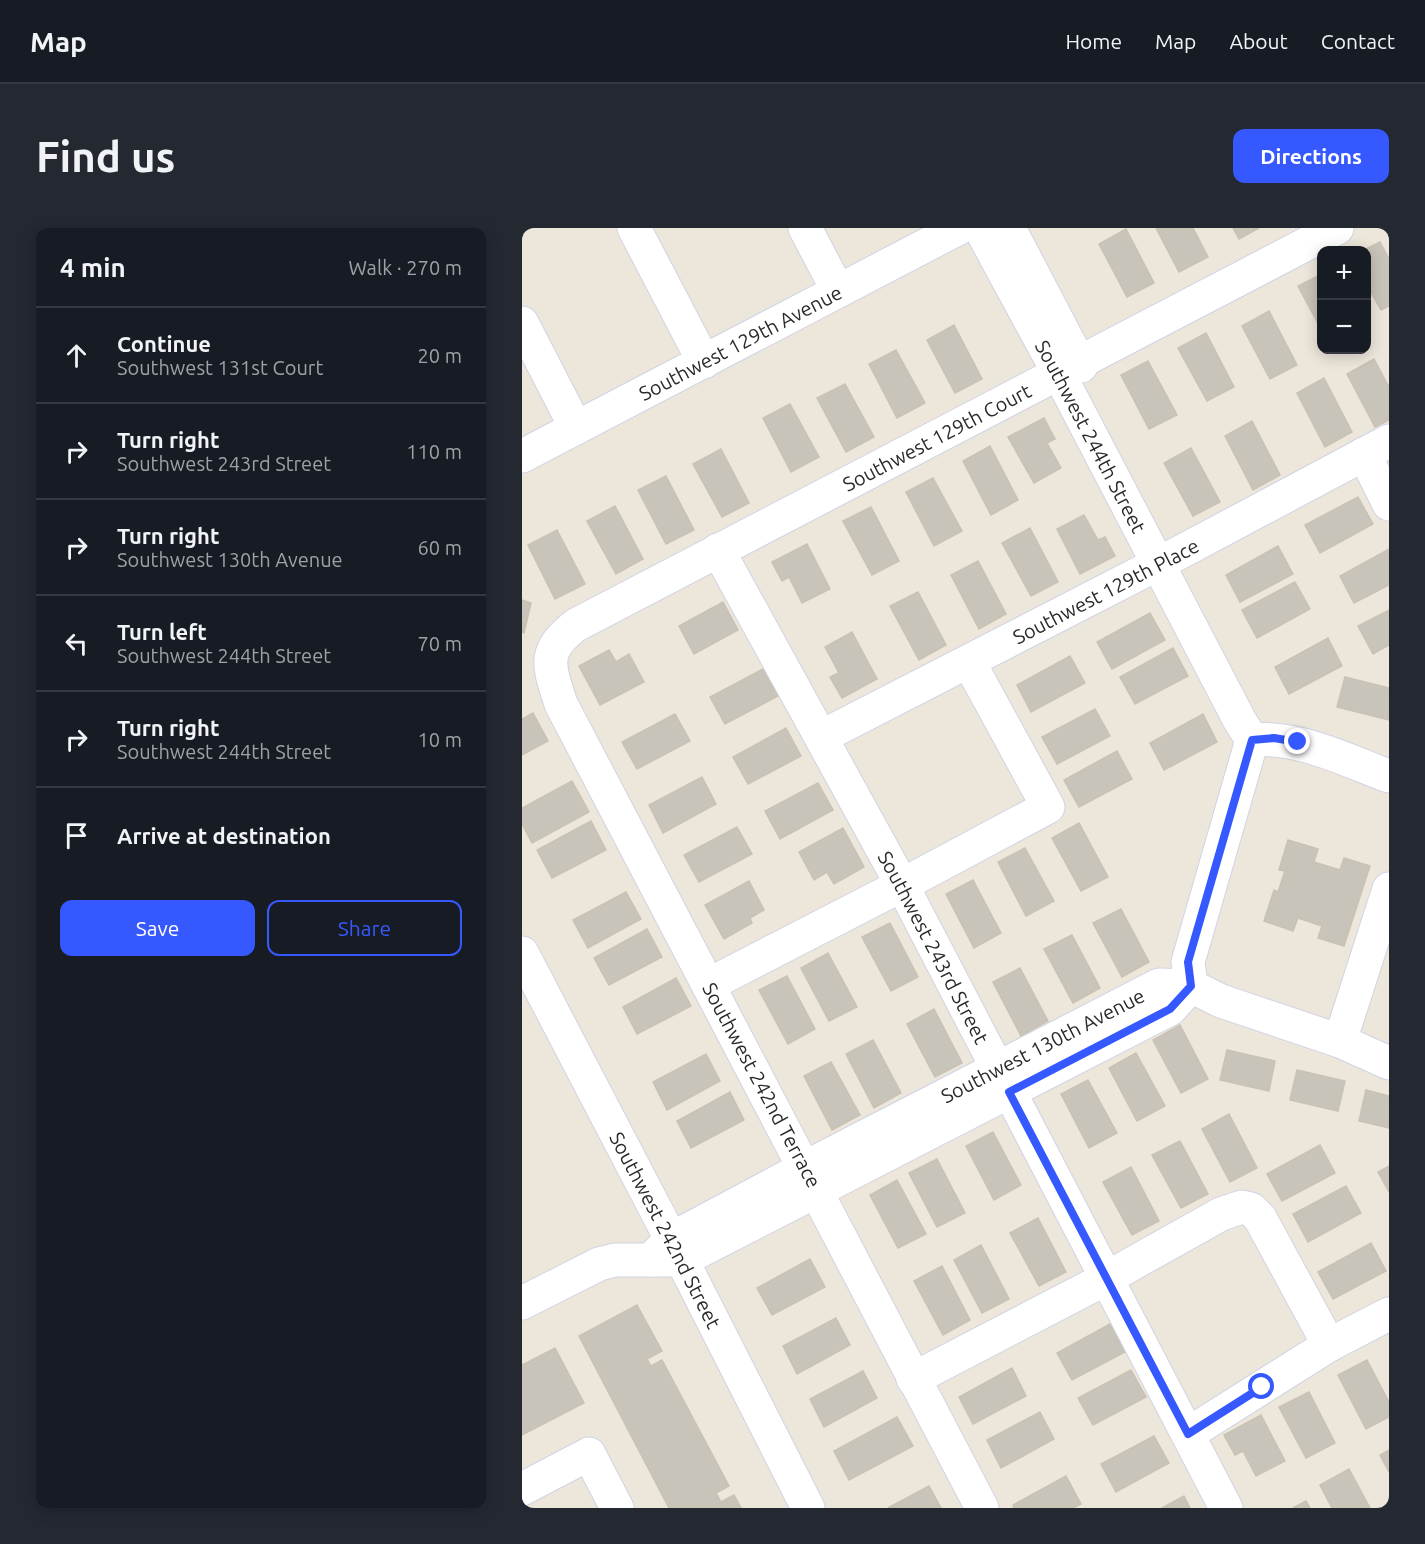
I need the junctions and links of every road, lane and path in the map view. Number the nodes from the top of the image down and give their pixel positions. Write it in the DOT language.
graph roads {
  1 [pos="634,228"];
  2 [pos="805,228"];
  3 [pos="959,228"];
  4 [pos="980,228"];
  5 [pos="1009,228"];
  6 [pos="1337,228"];
  7 [pos="838,291"];
  8 [pos="522,323"];
  9 [pos="704,362"];
  10 [pos="1068,367"];
  11 [pos="576,428"];
  12 [pos="1376,448"];
  13 [pos="522,456"];
  14 [pos="1389,504"];
  15 [pos="718,550"];
  16 [pos="1168,559"];
  17 [pos="550,660"];
  18 [pos="969,662"];
  19 [pos="821,737"];
  20 [pos="1263,739"];
  21 [pos="1389,776"];
  22 [pos="902,885"];
  23 [pos="1389,889"];
  24 [pos="522,953"];
  25 [pos="708,984"];
  26 [pos="1191,986"];
  27 [pos="1340,1041"];
  28 [pos="1389,1063"];
  29 [pos="1003,1081"];
  30 [pos="811,1178"];
  31 [pos="668,1253"];
  32 [pos="1107,1278"];
  33 [pos="522,1303"];
  34 [pos="1389,1314"];
  35 [pos="1329,1345"];
  36 [pos="913,1378"];
  37 [pos="1188,1434"];
  38 [pos="522,1489"];
  39 [pos="617,1508"];
  40 [pos="808,1508"];
  41 [pos="982,1508"];
  42 [pos="1226,1508"];
  1 -- 9 [label="street"];
  2 -- 7 [label="street"];
  3 -- 7 [label="street, Southwest 129th Avenue"];
  4 -- 10 [label="street, Southwest 244th Street"];
  5 -- 10 [label="street, Southwest 244th Street"];
  6 -- 10 [label="street, Southwest 129th Court"];
  7 -- 9 [label="street, Southwest 129th Avenue"];
  8 -- 11 [label="street"];
  9 -- 11 [label="street, Southwest 129th Avenue"];
  10 -- 15 [label="street, Southwest 129th Court"];
  10 -- 16 [label="street, Southwest 244th Street"];
  11 -- 13 [label="street, Southwest 129th Avenue"];
  12 -- 14 [label="street"];
  12 -- 16 [label="street, Southwest 129th Place"];
  15 -- 17 [label="street, Southwest 129th Court"];
  15 -- 19 [label="street, Southwest 243rd Street"];
  16 -- 18 [label="street, Southwest 129th Place"];
  16 -- 20 [label="street, Southwest 244th Street"];
  17 -- 25 [label="street, Southwest 242nd Terrace"];
  18 -- 19 [label="street, Southwest 129th Place"];
  18 -- 22 [label="street"];
  19 -- 22 [label="street, Southwest 243rd Street"];
  20 -- 21 [label="street"];
  20 -- 26 [label="street"];
  22 -- 25 [label="street"];
  22 -- 29 [label="street, Southwest 243rd Street"];
  23 -- 27 [label="street"];
  24 -- 31 [label="street, Southwest 242nd Street"];
  25 -- 30 [label="street, Southwest 242nd Terrace"];
  26 -- 27 [label="street"];
  26 -- 29 [label="street, Southwest 130th Avenue"];
  27 -- 28 [label="street"];
  29 -- 30 [label="street, Southwest 130th Avenue"];
  29 -- 32 [label="street, Southwest 243rd Street"];
  30 -- 31 [label="street, Southwest 130th Avenue"];
  30 -- 36 [label="street, Southwest 242nd Terrace"];
  31 -- 33 [label="street"];
  31 -- 40 [label="street, Southwest 242nd Street"];
  32 -- 35 [label="street"];
  32 -- 36 [label="street"];
  32 -- 37 [label="street, Southwest 243rd Street"];
  34 -- 35 [label="street"];
  35 -- 37 [label="street"];
  36 -- 41 [label="street, Southwest 242nd Terrace"];
  37 -- 42 [label="street, Southwest 243rd Street"];
  38 -- 39 [label="street"];
}
